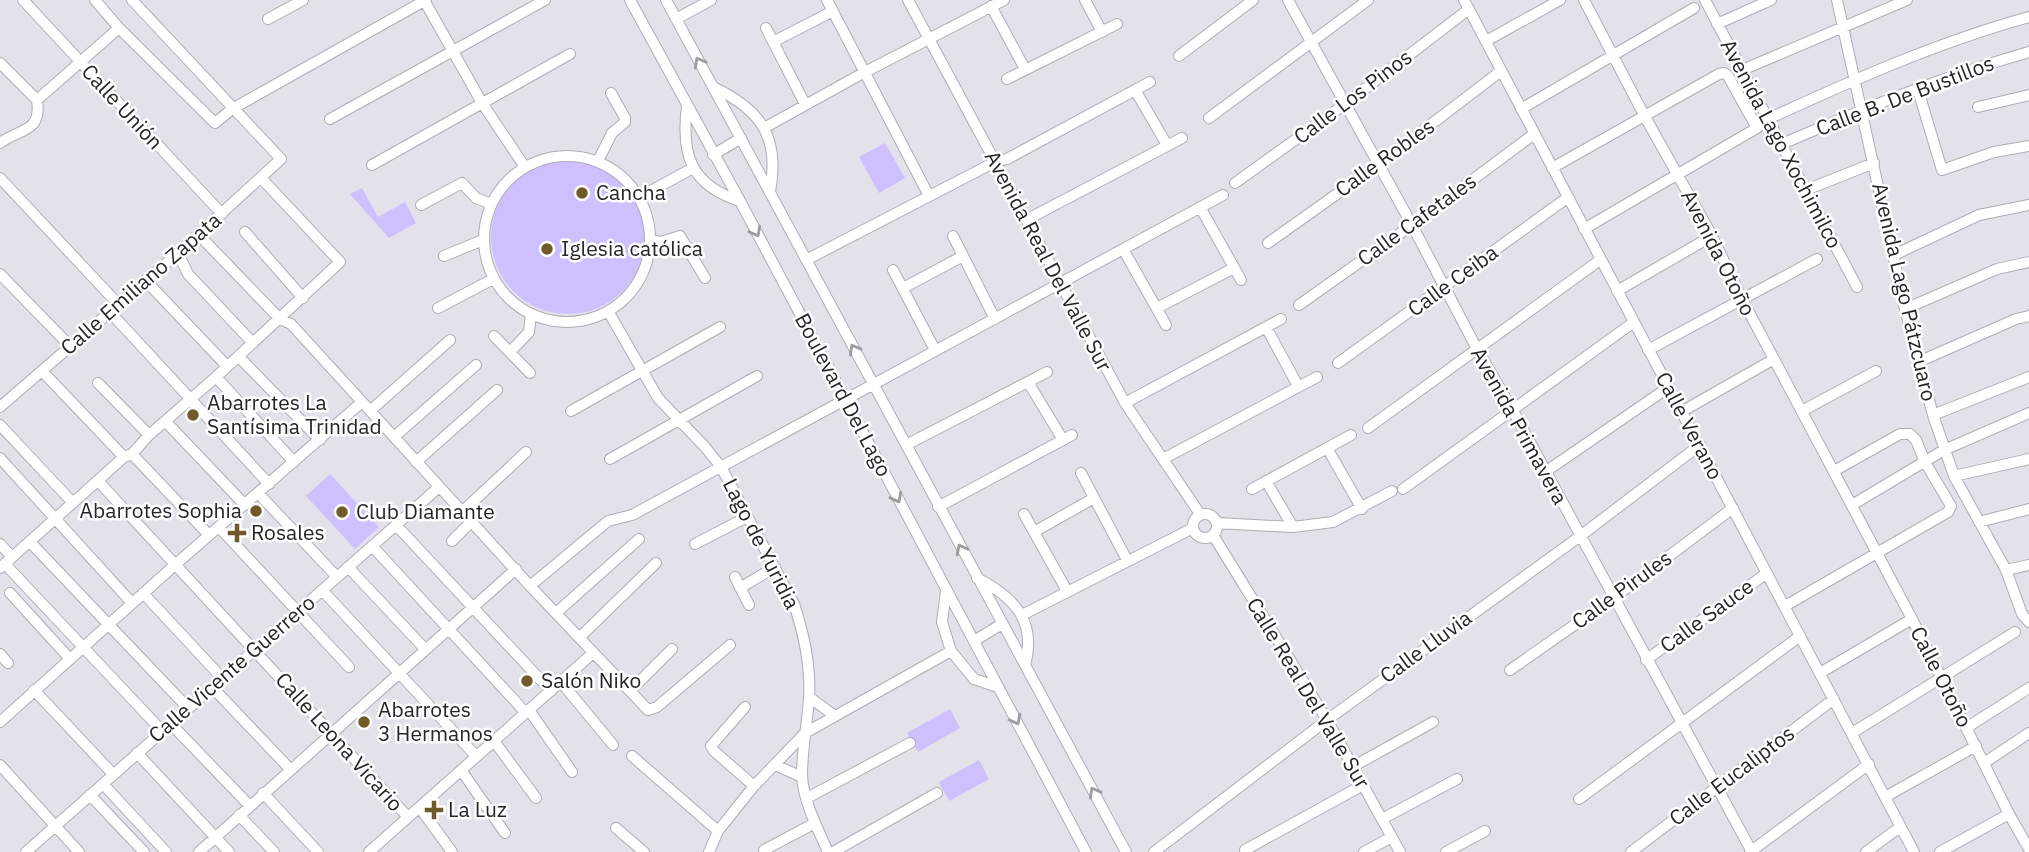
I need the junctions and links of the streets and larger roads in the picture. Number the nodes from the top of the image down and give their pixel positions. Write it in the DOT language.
graph roads {
  1 [pos="23,0"];
  2 [pos="95,0"];
  3 [pos="132,0"];
  4 [pos="303,0"];
  5 [pos="425,0"];
  6 [pos="630,0"];
  7 [pos="666,0"];
  8 [pos="711,0"];
  9 [pos="827,0"];
  10 [pos="908,0"];
  11 [pos="1004,0"];
  12 [pos="1085,0"];
  13 [pos="1253,0"];
  14 [pos="1288,0"];
  15 [pos="1367,0"];
  16 [pos="1560,0"];
  17 [pos="1584,0"];
  18 [pos="1705,0"];
  19 [pos="1771,0"];
  20 [pos="1838,0"];
  21 [pos="1907,0"];
  22 [pos="545,1"];
  23 [pos="1467,4"];
  24 [pos="991,6"];
  25 [pos="1694,8"];
  26 [pos="833,11"];
  27 [pos="2029,17"];
  28 [pos="268,19"];
  29 [pos="676,19"];
  30 [pos="1117,24"];
  31 [pos="1717,24"];
  32 [pos="1843,25"];
  33 [pos="118,28"];
  34 [pos="766,28"];
  35 [pos="1102,32"];
  36 [pos="928,40"];
  37 [pos="1486,41"];
  38 [pos="773,42"];
  39 [pos="1311,43"];
  40 [pos="453,51"];
  41 [pos="2029,52"];
  42 [pos="570,54"];
  43 [pos="1612,54"];
  44 [pos="1179,56"];
  45 [pos="0,63"];
  46 [pos="82,63"];
  47 [pos="1025,69"];
  48 [pos="1742,70"];
  49 [pos="1502,71"];
  50 [pos="865,72"];
  51 [pos="1007,79"];
  52 [pos="1856,79"];
  53 [pos="1150,82"];
  54 [pos="713,86"];
  55 [pos="1135,90"];
  56 [pos="1918,90"];
  57 [pos="611,93"];
  58 [pos="2029,95"];
  59 [pos="37,100"];
  60 [pos="482,103"];
  61 [pos="805,104"];
  62 [pos="1345,104"];
  63 [pos="687,106"];
  64 [pos="1978,107"];
  65 [pos="232,109"];
  66 [pos="1521,109"];
  67 [pos="1862,110"];
  68 [pos="1644,115"];
  69 [pos="1209,118"];
  70 [pos="330,119"];
  71 [pos="1768,119"];
  72 [pos="764,128"];
  73 [pos="1757,128"];
  74 [pos="1534,134"];
  75 [pos="741,138"];
  76 [pos="1182,138"];
  77 [pos="0,143"];
  78 [pos="1782,144"];
  79 [pos="1167,145"];
  80 [pos="2029,146"];
  81 [pos="713,155"];
  82 [pos="597,161"];
  83 [pos="995,162"];
  84 [pos="1874,163"];
  85 [pos="1379,164"];
  86 [pos="372,165"];
  87 [pos="525,167"];
  88 [pos="693,168"];
  89 [pos="1552,168"];
  90 [pos="1678,175"];
  91 [pos="0,178"];
  92 [pos="261,178"];
  93 [pos="1235,183"];
  94 [pos="1807,190"];
  95 [pos="770,192"];
  96 [pos="1223,195"];
  97 [pos="929,196"];
  98 [pos="639,197"];
  99 [pos="1567,198"];
  100 [pos="740,201"];
  101 [pos="491,204"];
  102 [pos="421,205"];
  103 [pos="2029,205"];
  104 [pos="1200,207"];
  105 [pos="222,214"];
  106 [pos="1026,220"];
  107 [pos="1412,225"];
  108 [pos="1584,229"];
  109 [pos="246,232"];
  110 [pos="198,234"];
  111 [pos="953,236"];
  112 [pos="1712,236"];
  113 [pos="483,240"];
  114 [pos="650,240"];
  115 [pos="1268,243"];
  116 [pos="1124,249"];
  117 [pos="178,253"];
  118 [pos="1894,255"];
  119 [pos="444,256"];
  120 [pos="963,256"];
  121 [pos="1817,259"];
  122 [pos="806,260"];
  123 [pos="1600,260"];
  124 [pos="2029,262"];
  125 [pos="1234,268"];
  126 [pos="893,270"];
  127 [pos="0,274"];
  128 [pos="705,278"];
  129 [pos="493,279"];
  130 [pos="145,280"];
  131 [pos="1241,280"];
  132 [pos="1061,284"];
  133 [pos="1857,287"];
  134 [pos="903,288"];
  135 [pos="1444,288"];
  136 [pos="1617,291"];
  137 [pos="303,298"];
  138 [pos="1742,299"];
  139 [pos="1300,305"];
  140 [pos="114,308"];
  141 [pos="438,308"];
  142 [pos="1157,308"];
  143 [pos="1905,309"];
  144 [pos="608,311"];
  145 [pos="531,314"];
  146 [pos="2029,316"];
  147 [pos="280,319"];
  148 [pos="995,319"];
  149 [pos="1280,319"];
  150 [pos="1634,322"];
  151 [pos="1166,324"];
  152 [pos="720,327"];
  153 [pos="1266,327"];
  154 [pos="494,336"];
  155 [pos="450,340"];
  156 [pos="253,343"];
  157 [pos="70,346"];
  158 [pos="1477,349"];
  159 [pos="935,350"];
  160 [pos="1648,350"];
  161 [pos="510,352"];
  162 [pos="239,357"];
  163 [pos="1774,359"];
  164 [pos="1918,362"];
  165 [pos="1338,363"];
  166 [pos="476,365"];
  167 [pos="227,366"];
  168 [pos="42,371"];
  169 [pos="1876,371"];
  170 [pos="1047,372"];
  171 [pos="530,373"];
  172 [pos="642,373"];
  173 [pos="757,376"];
  174 [pos="216,377"];
  175 [pos="1317,377"];
  176 [pos="2029,377"];
  177 [pos="1028,382"];
  178 [pos="98,383"];
  179 [pos="873,384"];
  180 [pos="1298,386"];
  181 [pos="1669,387"];
  182 [pos="497,390"];
  183 [pos="191,400"];
  184 [pos="844,400"];
  185 [pos="362,402"];
  186 [pos="1125,403"];
  187 [pos="0,407"];
  188 [pos="1512,409"];
  189 [pos="370,411"];
  190 [pos="571,411"];
  191 [pos="1802,411"];
  192 [pos="1681,412"];
  193 [pos="2029,413"];
  194 [pos="1933,415"];
  195 [pos="679,421"];
  196 [pos="166,422"];
  197 [pos="0,425"];
  198 [pos="1368,428"];
  199 [pos="149,435"];
  200 [pos="1351,435"];
  201 [pos="394,437"];
  202 [pos="320,440"];
  203 [pos="905,445"];
  204 [pos="1700,446"];
  205 [pos="1327,448"];
  206 [pos="526,452"];
  207 [pos="128,456"];
  208 [pos="1934,456"];
  209 [pos="0,458"];
  210 [pos="610,459"];
  211 [pos="1163,459"];
  212 [pos="2029,459"];
  213 [pos="294,462"];
  214 [pos="416,462"];
  215 [pos="721,467"];
  216 [pos="1834,471"];
  217 [pos="1545,472"];
  218 [pos="1081,473"];
  219 [pos="1954,476"];
  220 [pos="1266,481"];
  221 [pos="99,482"];
  222 [pos="269,484"];
  223 [pos="439,487"];
  224 [pos="1252,489"];
  225 [pos="258,493"];
  226 [pos="1094,498"];
  227 [pos="72,503"];
  228 [pos="244,505"];
  229 [pos="1852,505"];
  230 [pos="939,507"];
  231 [pos="1733,508"];
  232 [pos="1362,509"];
  233 [pos="2029,509"];
  234 [pos="463,511"];
  235 [pos="1024,514"];
  236 [pos="1200,514"];
  237 [pos="747,517"];
  238 [pos="56,520"];
  239 [pos="472,521"];
  240 [pos="1979,522"];
  241 [pos="1217,523"];
  242 [pos="396,524"];
  243 [pos="219,527"];
  244 [pos="1293,527"];
  245 [pos="1193,528"];
  246 [pos="1034,532"];
  247 [pos="209,535"];
  248 [pos="1213,535"];
  249 [pos="1579,537"];
  250 [pos="639,539"];
  251 [pos="452,541"];
  252 [pos="31,543"];
  253 [pos="0,544"];
  254 [pos="695,544"];
  255 [pos="372,546"];
  256 [pos="1876,552"];
  257 [pos="1127,560"];
  258 [pos="6,563"];
  259 [pos="656,563"];
  260 [pos="176,564"];
  261 [pos="2029,565"];
  262 [pos="348,567"];
  263 [pos="775,567"];
  264 [pos="516,569"];
  265 [pos="2006,570"];
  266 [pos="1767,573"];
  267 [pos="337,577"];
  268 [pos="977,578"];
  269 [pos="530,586"];
  270 [pos="322,590"];
  271 [pos="946,590"];
  272 [pos="1067,591"];
  273 [pos="10,593"];
  274 [pos="143,593"];
  275 [pos="1614,598"];
  276 [pos="132,603"];
  277 [pos="749,605"];
  278 [pos="1785,606"];
  279 [pos="472,608"];
  280 [pos="297,612"];
  281 [pos="556,613"];
  282 [pos="1022,615"];
  283 [pos="1912,619"];
  284 [pos="2029,622"];
  285 [pos="1002,624"];
  286 [pos="109,626"];
  287 [pos="448,629"];
  288 [pos="2015,632"];
  289 [pos="1800,636"];
  290 [pos="580,637"];
  291 [pos="974,641"];
  292 [pos="730,645"];
  293 [pos="84,648"];
  294 [pos="255,649"];
  295 [pos="425,649"];
  296 [pos="671,649"];
  297 [pos="951,651"];
  298 [pos="593,653"];
  299 [pos="70,659"];
  300 [pos="1646,660"];
  301 [pos="1025,665"];
  302 [pos="349,667"];
  303 [pos="1510,670"];
  304 [pos="399,673"];
  305 [pos="1820,673"];
  306 [pos="222,678"];
  307 [pos="1940,678"];
  308 [pos="561,682"];
  309 [pos="212,687"];
  310 [pos="998,687"];
  311 [pos="2029,688"];
  312 [pos="34,690"];
  313 [pos="551,691"];
  314 [pos="630,691"];
  315 [pos="809,697"];
  316 [pos="1834,699"];
  317 [pos="745,707"];
  318 [pos="188,708"];
  319 [pos="528,711"];
  320 [pos="835,716"];
  321 [pos="1327,720"];
  322 [pos="0,722"];
  323 [pos="1433,722"];
  324 [pos="1682,725"];
  325 [pos="166,727"];
  326 [pos="1966,728"];
  327 [pos="331,733"];
  328 [pos="805,733"];
  329 [pos="1852,733"];
  330 [pos="2029,733"];
  331 [pos="494,741"];
  332 [pos="910,743"];
  333 [pos="612,745"];
  334 [pos="1976,746"];
  335 [pos="137,753"];
  336 [pos="476,756"];
  337 [pos="632,756"];
  338 [pos="1984,763"];
  339 [pos="1869,764"];
  340 [pos="0,765"];
  341 [pos="775,765"];
  342 [pos="1354,766"];
  343 [pos="290,769"];
  344 [pos="461,770"];
  345 [pos="572,772"];
  346 [pos="113,774"];
  347 [pos="802,777"];
  348 [pos="1457,779"];
  349 [pos="103,784"];
  350 [pos="1363,785"];
  351 [pos="754,786"];
  352 [pos="1716,788"];
  353 [pos="263,793"];
  354 [pos="937,793"];
  355 [pos="90,795"];
  356 [pos="1885,797"];
  357 [pos="536,798"];
  358 [pos="807,798"];
  359 [pos="1579,799"];
  360 [pos="249,806"];
  361 [pos="420,808"];
  362 [pos="2009,814"];
  363 [pos="239,815"];
  364 [pos="408,817"];
  365 [pos="1382,819"];
  366 [pos="815,823"];
  367 [pos="55,826"];
  368 [pos="1900,827"];
  369 [pos="616,828"];
  370 [pos="718,831"];
  371 [pos="1485,831"];
  372 [pos="505,833"];
  373 [pos="1392,836"];
  374 [pos="215,837"];
  375 [pos="2028,846"];
  376 [pos="377,850"];
  377 [pos="764,850"];
  378 [pos="1245,850"];
  379 [pos="26,852"];
  380 [pos="79,852"];
  381 [pos="144,852"];
  382 [pos="166,852"];
  383 [pos="199,852"];
  384 [pos="229,852"];
  385 [pos="274,852"];
  386 [pos="318,852"];
  387 [pos="452,852"];
  388 [pos="644,852"];
  389 [pos="709,852"];
  390 [pos="831,852"];
  391 [pos="1086,852"];
  392 [pos="1126,852"];
  393 [pos="1154,852"];
  394 [pos="1364,852"];
  395 [pos="1400,852"];
  396 [pos="1446,852"];
  397 [pos="1631,852"];
  398 [pos="1751,852"];
  399 [pos="1866,852"];
  400 [pos="1914,852"];
  401 [pos="1940,852"];
  1 -- 46 [label="street, Calle Unión"];
  2 -- 33 [label="street"];
  3 -- 65 [label="street"];
  4 -- 28 [label="street"];
  5 -- 40 [label="street"];
  5 -- 65 [label="street"];
  6 -- 63 [label="street, Boulevard Del Lago"];
  7 -- 29 [label="street, Boulevard Del Lago"];
  8 -- 29 [label="street"];
  9 -- 26 [label="street"];
  10 -- 36 [label="street, Avenida Real Del Valle Sur"];
  11 -- 24 [label="street"];
  12 -- 35 [label="street"];
  13 -- 44 [label="street"];
  14 -- 39 [label="street, Avenida Primavera"];
  15 -- 39 [label="street"];
  16 -- 37 [label="street"];
  17 -- 43 [label="street, Avenida Otoño"];
  18 -- 31 [label="street, Avenida Lago Xochimilco"];
  19 -- 31 [label="street"];
  20 -- 32 [label="street, Avenida Lago Pátzcuaro"];
  21 -- 32 [label="street"];
  22 -- 40 [label="street"];
  23 -- 37 [label="street, Calle Verano"];
  23 -- 62 [label="street, Calle Los Pinos"];
  24 -- 36 [label="street"];
  24 -- 47 [label="street"];
  25 -- 43 [label="street"];
  26 -- 38 [label="street"];
  26 -- 50 [label="street"];
  27 -- 52 [label="street"];
  54 -- 29 [label="street, Boulevard Del Lago, one-way"];
  30 -- 35 [label="street"];
  31 -- 48 [label="street, Avenida Lago Xochimilco"];
  32 -- 48 [label="street"];
  32 -- 52 [label="street, Avenida Lago Pátzcuaro"];
  33 -- 46 [label="street"];
  33 -- 65 [label="street"];
  34 -- 38 [label="street"];
  35 -- 47 [label="street"];
  36 -- 50 [label="street"];
  36 -- 83 [label="street, Avenida Real Del Valle Sur"];
  37 -- 49 [label="street, Calle Verano"];
  38 -- 61 [label="street"];
  39 -- 62 [label="street, Avenida Primavera"];
  39 -- 69 [label="street"];
  40 -- 60 [label="street"];
  40 -- 70 [label="street"];
  41 -- 56 [label="street, Calle B. De Bustillos"];
  42 -- 60 [label="street"];
  43 -- 66 [label="street"];
  43 -- 68 [label="street, Avenida Otoño"];
  45 -- 59 [label="street"];
  46 -- 59 [label="street"];
  46 -- 105 [label="street, Calle Unión"];
  47 -- 51 [label="street"];
  48 -- 71 [label="street, Avenida Lago Xochimilco"];
  49 -- 66 [label="street, Calle Verano"];
  49 -- 85 [label="street, Calle Robles"];
  50 -- 61 [label="street"];
  50 -- 97 [label="street"];
  52 -- 67 [label="street, Avenida Lago Pátzcuaro"];
  52 -- 71 [label="street"];
  53 -- 55 [label="street"];
  54 -- 72 [label="street, Boulevard Del Lago"];
  54 -- 75 [label="street, Boulevard Del Lago"];
  55 -- 79 [label="street"];
  55 -- 83 [label="street"];
  56 -- 67 [label="street, Calle B. De Bustillos"];
  56 -- 80 [label="street"];
  57 -- 82 [label="street"];
  58 -- 64 [label="street"];
  59 -- 77 [label="street"];
  60 -- 86 [label="street"];
  60 -- 87 [label="street"];
  61 -- 72 [label="street"];
  62 -- 85 [label="street, Avenida Primavera"];
  62 -- 93 [label="street, Calle Los Pinos"];
  63 -- 81 [label="street, Boulevard Del Lago"];
  63 -- 88 [label="street"];
  65 -- 92 [label="street, Calle Emiliano Zapata"];
  66 -- 74 [label="street, Calle Verano"];
  67 -- 78 [label="street, Calle B. De Bustillos"];
  67 -- 84 [label="street, Avenida Lago Pátzcuaro"];
  68 -- 73 [label="street"];
  68 -- 89 [label="street"];
  68 -- 90 [label="street, Avenida Otoño"];
  71 -- 73 [label="street"];
  71 -- 78 [label="street, Avenida Lago Xochimilco"];
  72 -- 95 [label="street, Boulevard Del Lago"];
  73 -- 90 [label="street"];
  74 -- 89 [label="street, Calle Verano"];
  74 -- 107 [label="street, Calle Cafetales"];
  75 -- 81 [label="street"];
  75 -- 95 [label="street, Boulevard Del Lago"];
  76 -- 79 [label="street"];
  78 -- 94 [label="street, Avenida Lago Xochimilco"];
  79 -- 106 [label="street"];
  81 -- 100 [label="street, Boulevard Del Lago"];
  82 -- 87 [label="street"];
  82 -- 98 [label="street"];
  83 -- 97 [label="street"];
  83 -- 106 [label="street, Avenida Real Del Valle Sur"];
  84 -- 94 [label="street"];
  84 -- 118 [label="street, Avenida Lago Pátzcuaro"];
  85 -- 107 [label="street, Avenida Primavera"];
  85 -- 115 [label="street, Calle Robles"];
  87 -- 101 [label="street"];
  88 -- 98 [label="street"];
  88 -- 100 [label="street"];
  89 -- 99 [label="street, Calle Verano"];
  90 -- 108 [label="street"];
  90 -- 112 [label="street, Avenida Otoño"];
  91 -- 140 [label="street"];
  92 -- 105 [label="street, Calle Emiliano Zapata"];
  92 -- 137 [label="street"];
  94 -- 133 [label="street, Avenida Lago Xochimilco"];
  95 -- 122 [label="street, Boulevard Del Lago"];
  96 -- 104 [label="street"];
  97 -- 122 [label="street"];
  98 -- 114 [label="street"];
  99 -- 108 [label="street, Calle Verano"];
  99 -- 135 [label="street, Calle Ceiba"];
  100 -- 184 [label="street, Boulevard Del Lago, one-way"];
  101 -- 102 [label="street"];
  101 -- 113 [label="street"];
  103 -- 118 [label="street"];
  104 -- 116 [label="street"];
  104 -- 125 [label="street"];
  105 -- 110 [label="street, Calle Emiliano Zapata"];
  106 -- 132 [label="street, Avenida Real Del Valle Sur"];
  107 -- 135 [label="street, Avenida Primavera"];
  107 -- 139 [label="street, Calle Cafetales"];
  108 -- 123 [label="street, Calle Verano"];
  109 -- 137 [label="street"];
  110 -- 117 [label="street, Calle Emiliano Zapata"];
  110 -- 147 [label="street"];
  111 -- 120 [label="street"];
  112 -- 136 [label="street"];
  112 -- 138 [label="street, Avenida Otoño"];
  113 -- 119 [label="street"];
  113 -- 129 [label="street"];
  114 -- 128 [label="street"];
  114 -- 144 [label="street"];
  116 -- 132 [label="street"];
  116 -- 142 [label="street"];
  117 -- 130 [label="street, Calle Emiliano Zapata"];
  117 -- 156 [label="street"];
  118 -- 143 [label="street, Avenida Lago Pátzcuaro"];
  120 -- 134 [label="street"];
  120 -- 148 [label="street"];
  121 -- 138 [label="street"];
  179 -- 122 [label="street, Boulevard Del Lago, one-way"];
  123 -- 136 [label="street, Calle Verano"];
  123 -- 158 [label="street"];
  124 -- 143 [label="street"];
  125 -- 131 [label="street"];
  125 -- 142 [label="street"];
  126 -- 134 [label="street"];
  127 -- 157 [label="street"];
  129 -- 141 [label="street"];
  129 -- 145 [label="street"];
  130 -- 140 [label="street, Calle Emiliano Zapata"];
  130 -- 167 [label="street"];
  132 -- 148 [label="street"];
  132 -- 186 [label="street, Avenida Real Del Valle Sur"];
  134 -- 159 [label="street"];
  135 -- 158 [label="street, Avenida Primavera"];
  135 -- 165 [label="street, Calle Ceiba"];
  136 -- 150 [label="street, Calle Verano"];
  137 -- 147 [label="street"];
  138 -- 160 [label="street"];
  138 -- 163 [label="street, Avenida Otoño"];
  140 -- 157 [label="street, Calle Emiliano Zapata"];
  140 -- 183 [label="street"];
  142 -- 151 [label="street"];
  143 -- 164 [label="street, Avenida Lago Pátzcuaro"];
  144 -- 145 [label="street"];
  144 -- 172 [label="street, Lago de Yuridia"];
  145 -- 161 [label="street"];
  146 -- 164 [label="street"];
  147 -- 156 [label="street"];
  147 -- 185 [label="street"];
  148 -- 159 [label="street"];
  149 -- 153 [label="street"];
  150 -- 160 [label="street, Calle Verano"];
  150 -- 188 [label="street"];
  152 -- 172 [label="street"];
  153 -- 180 [label="street"];
  153 -- 186 [label="street"];
  154 -- 161 [label="street"];
  155 -- 189 [label="street"];
  156 -- 162 [label="street"];
  157 -- 168 [label="street, Calle Emiliano Zapata"];
  158 -- 188 [label="street, Avenida Primavera"];
  158 -- 198 [label="street"];
  159 -- 179 [label="street"];
  160 -- 181 [label="street, Calle Verano"];
  161 -- 171 [label="street"];
  162 -- 167 [label="street"];
  162 -- 202 [label="street"];
  163 -- 191 [label="street, Avenida Otoño"];
  163 -- 192 [label="street"];
  164 -- 194 [label="street, Avenida Lago Pátzcuaro"];
  166 -- 201 [label="street"];
  167 -- 174 [label="street"];
  168 -- 187 [label="street, Calle Emiliano Zapata"];
  168 -- 207 [label="street"];
  169 -- 191 [label="street"];
  170 -- 177 [label="street"];
  172 -- 190 [label="street"];
  172 -- 195 [label="street, Lago de Yuridia"];
  173 -- 195 [label="street"];
  174 -- 183 [label="street"];
  174 -- 213 [label="street"];
  175 -- 180 [label="street"];
  176 -- 194 [label="street"];
  177 -- 203 [label="street"];
  177 -- 230 [label="street"];
  178 -- 199 [label="street"];
  179 -- 184 [label="street"];
  179 -- 203 [label="street, Boulevard Del Lago"];
  180 -- 211 [label="street"];
  181 -- 192 [label="street, Calle Verano"];
  181 -- 217 [label="street"];
  182 -- 214 [label="street"];
  183 -- 196 [label="street"];
  183 -- 222 [label="street"];
  184 -- 215 [label="street"];
  184 -- 271 [label="street, Boulevard Del Lago, one-way"];
  185 -- 189 [label="street"];
  185 -- 202 [label="street"];
  186 -- 211 [label="street, Avenida Real Del Valle Sur"];
  188 -- 217 [label="street, Avenida Primavera"];
  188 -- 232 [label="street"];
  189 -- 201 [label="street"];
  191 -- 216 [label="street, Avenida Otoño"];
  192 -- 204 [label="street, Calle Verano"];
  193 -- 208 [label="street"];
  194 -- 208 [label="street, Avenida Lago Pátzcuaro"];
  195 -- 210 [label="street"];
  195 -- 215 [label="street, Lago de Yuridia"];
  196 -- 199 [label="street"];
  196 -- 228 [label="street"];
  197 -- 227 [label="street"];
  199 -- 207 [label="street"];
  200 -- 205 [label="street"];
  201 -- 214 [label="street"];
  202 -- 213 [label="street"];
  203 -- 230 [label="street, Boulevard Del Lago"];
  204 -- 231 [label="street, Calle Verano"];
  204 -- 249 [label="street, Calle Lluvia"];
  205 -- 220 [label="street"];
  205 -- 232 [label="street"];
  206 -- 234 [label="street"];
  207 -- 221 [label="street"];
  207 -- 247 [label="street"];
  208 -- 216 [label="street"];
  208 -- 219 [label="street, Avenida Lago Pátzcuaro"];
  208 -- 229 [label="street"];
  208 -- 256 [label="street"];
  209 -- 238 [label="street"];
  211 -- 236 [label="street, Avenida Real Del Valle Sur"];
  212 -- 219 [label="street"];
  213 -- 222 [label="street"];
  214 -- 223 [label="street"];
  215 -- 237 [label="street, Lago de Yuridia"];
  215 -- 269 [label="street"];
  216 -- 229 [label="street, Avenida Otoño"];
  217 -- 249 [label="street, Avenida Primavera"];
  218 -- 226 [label="street"];
  219 -- 240 [label="street, Avenida Lago Pátzcuaro"];
  220 -- 224 [label="street"];
  220 -- 244 [label="street"];
  221 -- 227 [label="street"];
  221 -- 260 [label="street, Calle Leona Vicario"];
  222 -- 225 [label="street"];
  223 -- 234 [label="street"];
  223 -- 242 [label="street, Calle Vicente Guerrero"];
  225 -- 228 [label="street"];
  225 -- 267 [label="street"];
  226 -- 246 [label="street"];
  226 -- 257 [label="street"];
  227 -- 238 [label="street"];
  228 -- 243 [label="street"];
  229 -- 256 [label="street, Calle Otoño"];
  268 -- 230 [label="street, Boulevard Del Lago, one-way"];
  231 -- 266 [label="street, Calle Verano"];
  231 -- 275 [label="street, Calle Pirules"];
  232 -- 244 [label="street"];
  233 -- 240 [label="street"];
  234 -- 239 [label="street"];
  235 -- 246 [label="street"];
  236 -- 241 [label="street"];
  236 -- 245 [label="street"];
  237 -- 254 [label="street"];
  237 -- 263 [label="street, Lago de Yuridia"];
  238 -- 252 [label="street"];
  238 -- 276 [label="street"];
  239 -- 251 [label="street"];
  239 -- 264 [label="street"];
  240 -- 265 [label="street, Avenida Lago Pátzcuaro"];
  241 -- 244 [label="street"];
  241 -- 248 [label="street"];
  242 -- 255 [label="street, Calle Vicente Guerrero"];
  242 -- 279 [label="street"];
  243 -- 247 [label="street"];
  243 -- 280 [label="street"];
  245 -- 248 [label="street"];
  245 -- 257 [label="street"];
  246 -- 272 [label="street"];
  247 -- 260 [label="street"];
  248 -- 321 [label="street, Calle Real Del Valle Sur"];
  249 -- 275 [label="street, Avenida Primavera"];
  249 -- 321 [label="street, Calle Lluvia"];
  250 -- 281 [label="street"];
  252 -- 258 [label="street"];
  252 -- 286 [label="street"];
  253 -- 258 [label="street"];
  255 -- 262 [label="street, Calle Vicente Guerrero"];
  255 -- 287 [label="street"];
  256 -- 278 [label="street"];
  256 -- 283 [label="street, Calle Otoño"];
  257 -- 272 [label="street"];
  258 -- 293 [label="street"];
  259 -- 290 [label="street"];
  260 -- 274 [label="street"];
  260 -- 294 [label="street, Calle Leona Vicario"];
  261 -- 265 [label="street"];
  262 -- 267 [label="street, Calle Vicente Guerrero"];
  262 -- 295 [label="street"];
  263 -- 277 [label="street"];
  263 -- 315 [label="street, Lago de Yuridia"];
  264 -- 269 [label="street"];
  264 -- 279 [label="street"];
  265 -- 284 [label="street, Avenida Lago Pátzcuaro"];
  266 -- 278 [label="street, Calle Verano"];
  266 -- 300 [label="street, Calle Sauce"];
  267 -- 270 [label="street, Calle Vicente Guerrero"];
  268 -- 282 [label="street, Boulevard Del Lago"];
  268 -- 285 [label="street, Boulevard Del Lago"];
  269 -- 281 [label="street"];
  270 -- 280 [label="street, Calle Vicente Guerrero"];
  270 -- 304 [label="street"];
  271 -- 291 [label="street, Boulevard Del Lago"];
  271 -- 297 [label="street"];
  272 -- 282 [label="street"];
  273 -- 299 [label="street"];
  274 -- 276 [label="street"];
  274 -- 306 [label="street"];
  275 -- 300 [label="street, Avenida Primavera"];
  275 -- 303 [label="street, Calle Pirules"];
  276 -- 286 [label="street"];
  278 -- 289 [label="street, Calle Verano"];
  279 -- 287 [label="street"];
  279 -- 313 [label="street"];
  280 -- 294 [label="street, Calle Vicente Guerrero"];
  280 -- 302 [label="street"];
  281 -- 290 [label="street"];
  282 -- 301 [label="street"];
  283 -- 305 [label="street"];
  283 -- 307 [label="street, Calle Otoño"];
  285 -- 291 [label="street"];
  285 -- 301 [label="street, Boulevard Del Lago"];
  286 -- 293 [label="street"];
  286 -- 318 [label="street"];
  287 -- 295 [label="street"];
  287 -- 319 [label="street"];
  288 -- 307 [label="street"];
  289 -- 305 [label="street, Calle Verano"];
  289 -- 324 [label="street"];
  290 -- 298 [label="street"];
  291 -- 310 [label="street, Boulevard Del Lago"];
  292 -- 314 [label="street"];
  293 -- 299 [label="street"];
  293 -- 325 [label="street"];
  294 -- 306 [label="street, Calle Vicente Guerrero"];
  294 -- 327 [label="street, Calle Leona Vicario"];
  295 -- 304 [label="street"];
  296 -- 314 [label="street"];
  297 -- 310 [label="street"];
  297 -- 320 [label="street"];
  298 -- 308 [label="street"];
  298 -- 314 [label="street"];
  299 -- 312 [label="street"];
  300 -- 324 [label="street, Avenida Primavera"];
  392 -- 301 [label="street, Boulevard Del Lago, one-way"];
  304 -- 327 [label="street"];
  304 -- 336 [label="street"];
  305 -- 316 [label="street, Calle Verano"];
  306 -- 309 [label="street, Calle Vicente Guerrero"];
  307 -- 326 [label="street, Calle Otoño"];
  307 -- 329 [label="street"];
  308 -- 313 [label="street"];
  308 -- 333 [label="street"];
  309 -- 318 [label="street, Calle Vicente Guerrero"];
  309 -- 343 [label="street"];
  310 -- 391 [label="street, Boulevard Del Lago, one-way"];
  311 -- 326 [label="street"];
  312 -- 322 [label="street"];
  312 -- 346 [label="street"];
  313 -- 319 [label="street"];
  315 -- 320 [label="street"];
  315 -- 328 [label="street, Lago de Yuridia"];
  316 -- 329 [label="street, Calle Verano"];
  316 -- 352 [label="street, Calle Eucaliptos"];
  317 -- 351 [label="street"];
  318 -- 325 [label="street, Calle Vicente Guerrero"];
  319 -- 331 [label="street"];
  319 -- 345 [label="street"];
  320 -- 328 [label="street"];
  321 -- 342 [label="street, Calle Real Del Valle Sur"];
  321 -- 393 [label="street, Calle Lluvia"];
  323 -- 342 [label="street"];
  324 -- 352 [label="street, Avenida Primavera"];
  324 -- 359 [label="street"];
  325 -- 335 [label="street, Calle Vicente Guerrero"];
  325 -- 360 [label="street"];
  326 -- 334 [label="street, Calle Otoño"];
  327 -- 343 [label="street"];
  327 -- 364 [label="street, Calle Leona Vicario"];
  328 -- 341 [label="street"];
  328 -- 347 [label="street, Lago de Yuridia"];
  329 -- 339 [label="street, Calle Verano"];
  330 -- 338 [label="street"];
  331 -- 336 [label="street"];
  331 -- 357 [label="street"];
  332 -- 358 [label="street"];
  334 -- 338 [label="street, Calle Otoño"];
  334 -- 356 [label="street"];
  335 -- 346 [label="street, Calle Vicente Guerrero"];
  335 -- 374 [label="street"];
  336 -- 344 [label="street"];
  337 -- 370 [label="street"];
  338 -- 362 [label="street, Calle Otoño"];
  339 -- 356 [label="street, Calle Verano"];
  339 -- 398 [label="street"];
  340 -- 367 [label="street"];
  341 -- 347 [label="street"];
  341 -- 351 [label="street"];
  342 -- 350 [label="street, Calle Real Del Valle Sur"];
  343 -- 353 [label="street"];
  344 -- 361 [label="street"];
  344 -- 372 [label="street"];
  346 -- 349 [label="street, Calle Vicente Guerrero"];
  347 -- 358 [label="street, Lago de Yuridia"];
  348 -- 365 [label="street"];
  349 -- 355 [label="street, Calle Vicente Guerrero"];
  349 -- 382 [label="street"];
  350 -- 365 [label="street, Calle Real Del Valle Sur"];
  350 -- 378 [label="street"];
  351 -- 370 [label="street"];
  352 -- 397 [label="street, Calle Eucaliptos"];
  352 -- 398 [label="street, Avenida Primavera"];
  353 -- 360 [label="street"];
  353 -- 386 [label="street"];
  354 -- 390 [label="street"];
  355 -- 367 [label="street, Calle Vicente Guerrero"];
  355 -- 381 [label="street"];
  356 -- 368 [label="street, Calle Verano"];
  358 -- 366 [label="street, Lago de Yuridia"];
  360 -- 363 [label="street"];
  361 -- 364 [label="street"];
  361 -- 387 [label="street"];
  362 -- 375 [label="street, Calle Otoño"];
  362 -- 401 [label="street"];
  363 -- 374 [label="street"];
  363 -- 385 [label="street"];
  364 -- 376 [label="street"];
  365 -- 373 [label="street, Calle Real Del Valle Sur"];
  366 -- 377 [label="street"];
  366 -- 390 [label="street, Lago de Yuridia"];
  367 -- 379 [label="street, Calle Vicente Guerrero"];
  367 -- 380 [label="street"];
  368 -- 399 [label="street"];
  368 -- 400 [label="street, Calle Verano"];
  369 -- 388 [label="street"];
  370 -- 389 [label="street"];
  371 -- 396 [label="street"];
  373 -- 394 [label="street"];
  373 -- 395 [label="street, Calle Real Del Valle Sur"];
  374 -- 383 [label="street"];
  374 -- 384 [label="street"];
}
